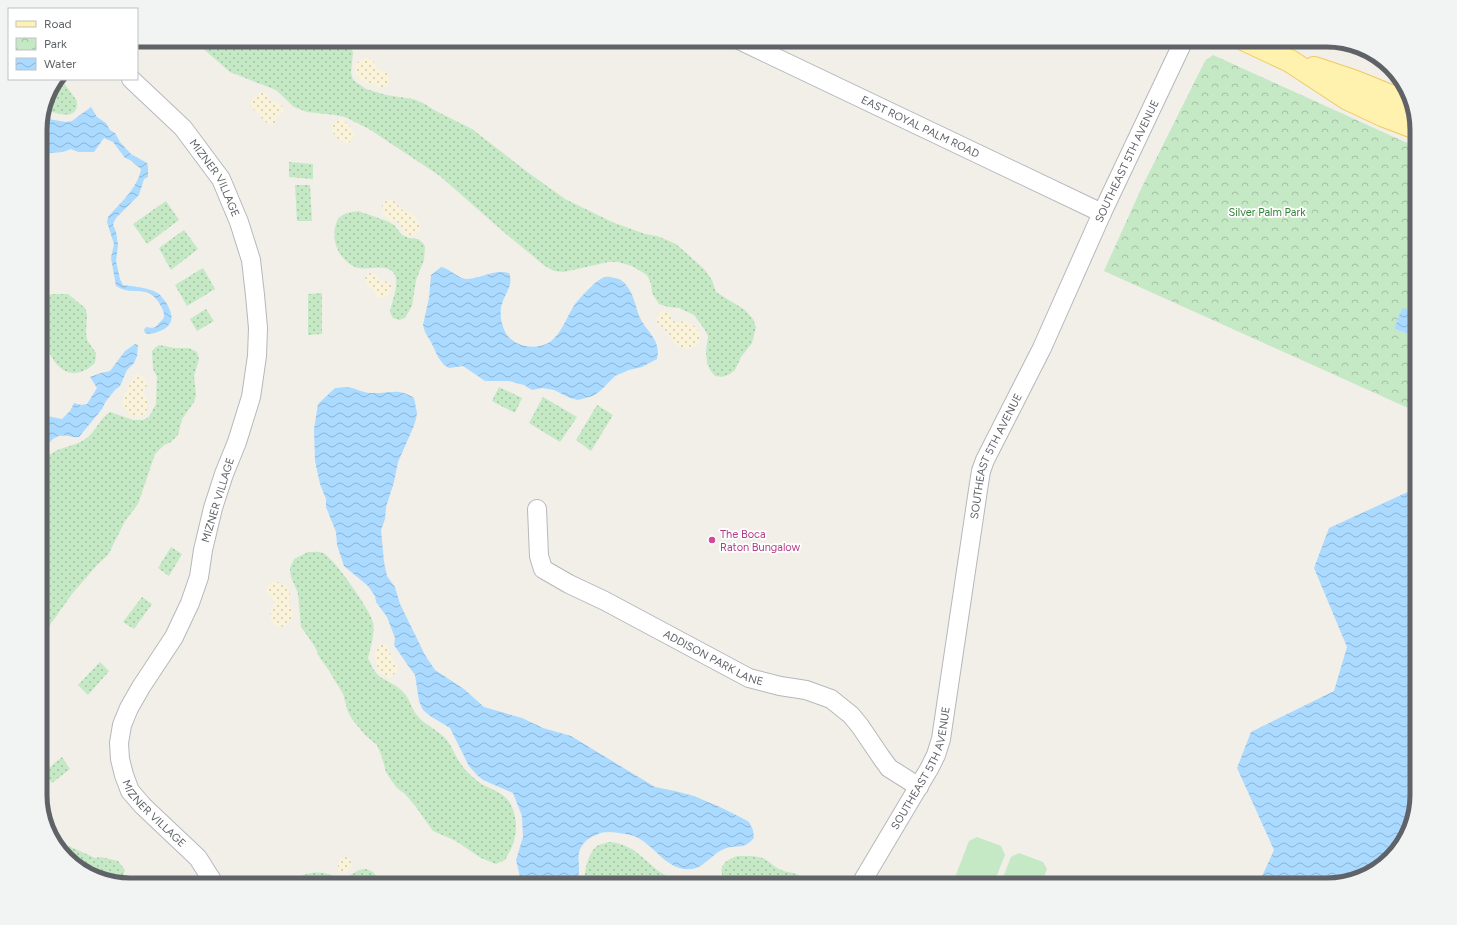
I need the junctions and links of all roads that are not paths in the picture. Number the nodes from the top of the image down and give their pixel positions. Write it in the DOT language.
graph roads {
  1 [pos="754,47"];
  2 [pos="1181,47"];
  3 [pos="1260,47"];
  4 [pos="1290,61"];
  5 [pos="132,80"];
  6 [pos="1405,102"];
  7 [pos="1410,126"];
  8 [pos="1102,213"];
  9 [pos="537,509"];
  10 [pos="918,787"];
  11 [pos="211,878"];
  12 [pos="864,878"];
  1 -- 8 [label="street, EAST ROYAL PALM ROAD"];
  2 -- 8 [label="street, SOUTHEAST 5TH AVENUE"];
  3 -- 4 [label="main road"];
  4 -- 6 [label="main road"];
  4 -- 7 [label="main road"];
  5 -- 11 [label="street, MIZNER VILLAGE"];
  8 -- 10 [label="street, SOUTHEAST 5TH AVENUE"];
  9 -- 10 [label="street, ADDISON PARK LANE"];
  10 -- 12 [label="street, SOUTHEAST 5TH AVENUE"];
}
